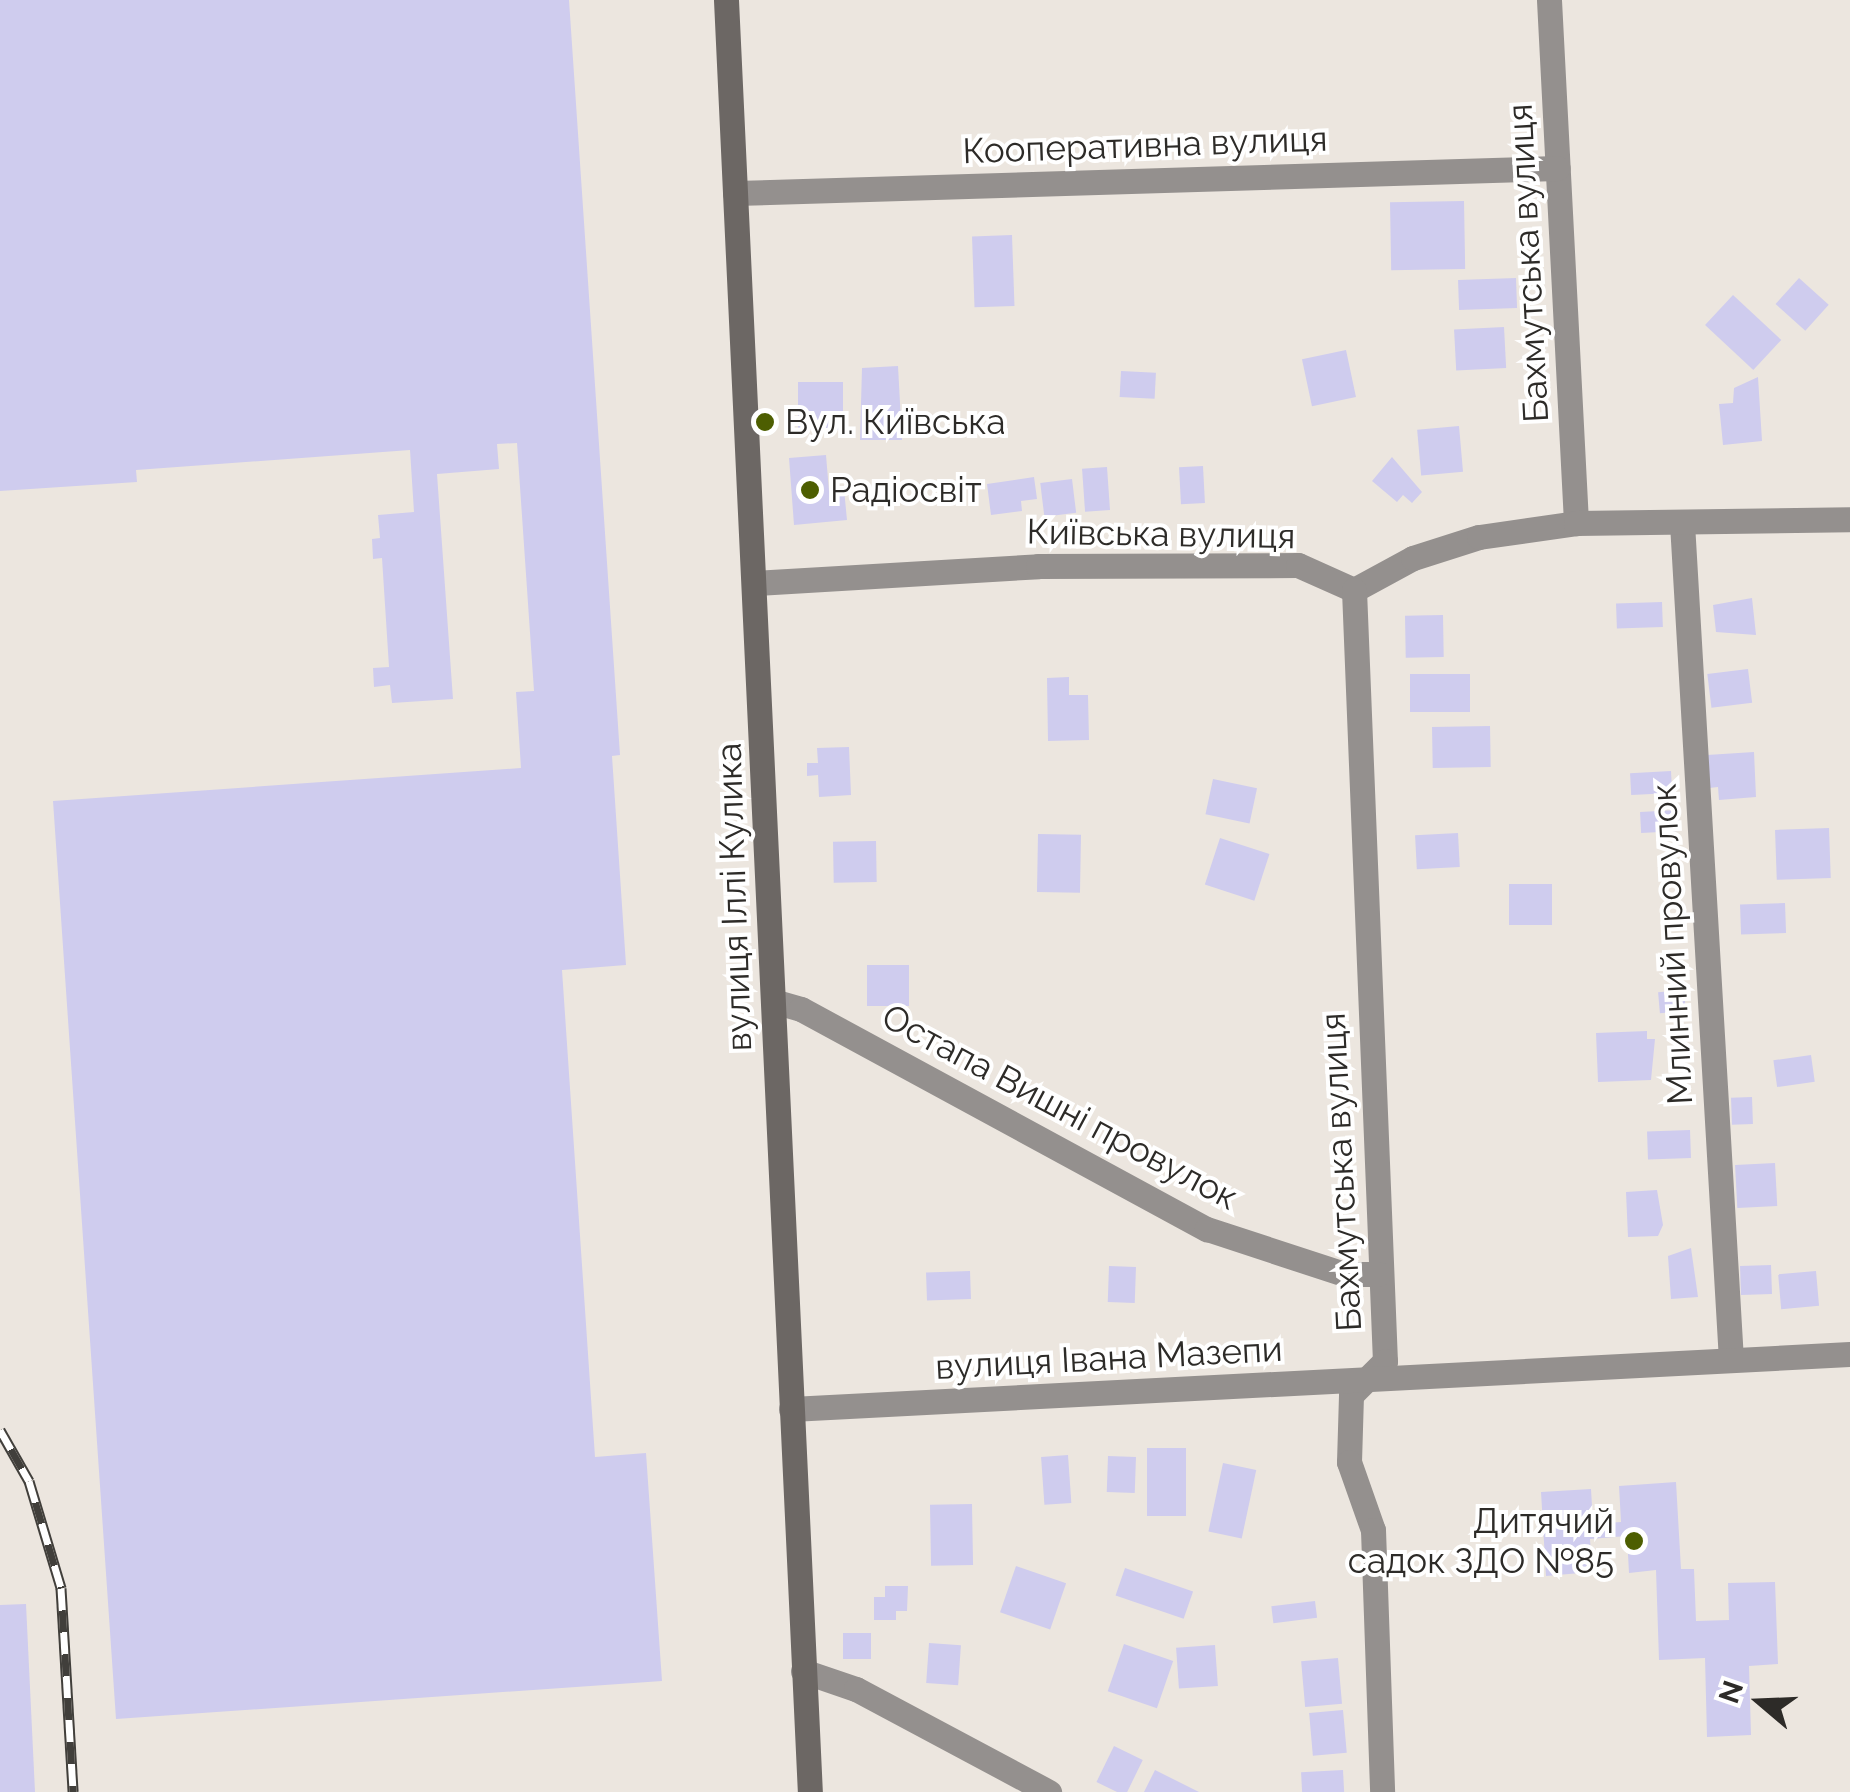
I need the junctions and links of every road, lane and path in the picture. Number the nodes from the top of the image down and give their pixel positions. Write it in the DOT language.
graph roads {
  1 [pos="726,0"];
  2 [pos="1549,0"];
  3 [pos="1558,168"];
  4 [pos="735,192"];
  5 [pos="1850,519"];
  6 [pos="1576,523"];
  7 [pos="1682,523"];
  8 [pos="755,583"];
  9 [pos="1354,590"];
  10 [pos="773,1001"];
  11 [pos="1378,1274"];
  12 [pos="1850,1354"];
  13 [pos="1731,1360"];
  14 [pos="1365,1379"];
  15 [pos="791,1409"];
  16 [pos="803,1671"];
  17 [pos="810,1792"];
  18 [pos="1049,1792"];
  19 [pos="1382,1792"];
  1 -- 4 [label="street, вулиця Іллі Кулика"];
  2 -- 3 [label="street, Бахмутська вулиця"];
  3 -- 4 [label="street, Кооперативна вулиця"];
  3 -- 6 [label="street, Бахмутська вулиця"];
  4 -- 8 [label="street, вулиця Іллі Кулика"];
  5 -- 7 [label="street"];
  6 -- 7 [label="street"];
  6 -- 9 [label="street"];
  7 -- 13 [label="street, Млинний провулок"];
  8 -- 9 [label="street, Київська вулиця"];
  8 -- 10 [label="street, вулиця Іллі Кулика"];
  9 -- 11 [label="street, Бахмутська вулиця"];
  10 -- 11 [label="street, Остапа Вишні провулок"];
  10 -- 15 [label="street, вулиця Іллі Кулика"];
  11 -- 14 [label="street, Бахмутська вулиця"];
  12 -- 13 [label="street, вулиця Івана Мазепи"];
  13 -- 14 [label="street, вулиця Івана Мазепи"];
  14 -- 15 [label="street, вулиця Івана Мазепи"];
  14 -- 19 [label="street, Бахмутська вулиця"];
  15 -- 16 [label="street, вулиця Іллі Кулика"];
  16 -- 17 [label="street, вулиця Іллі Кулика"];
  16 -- 18 [label="street"];
}
